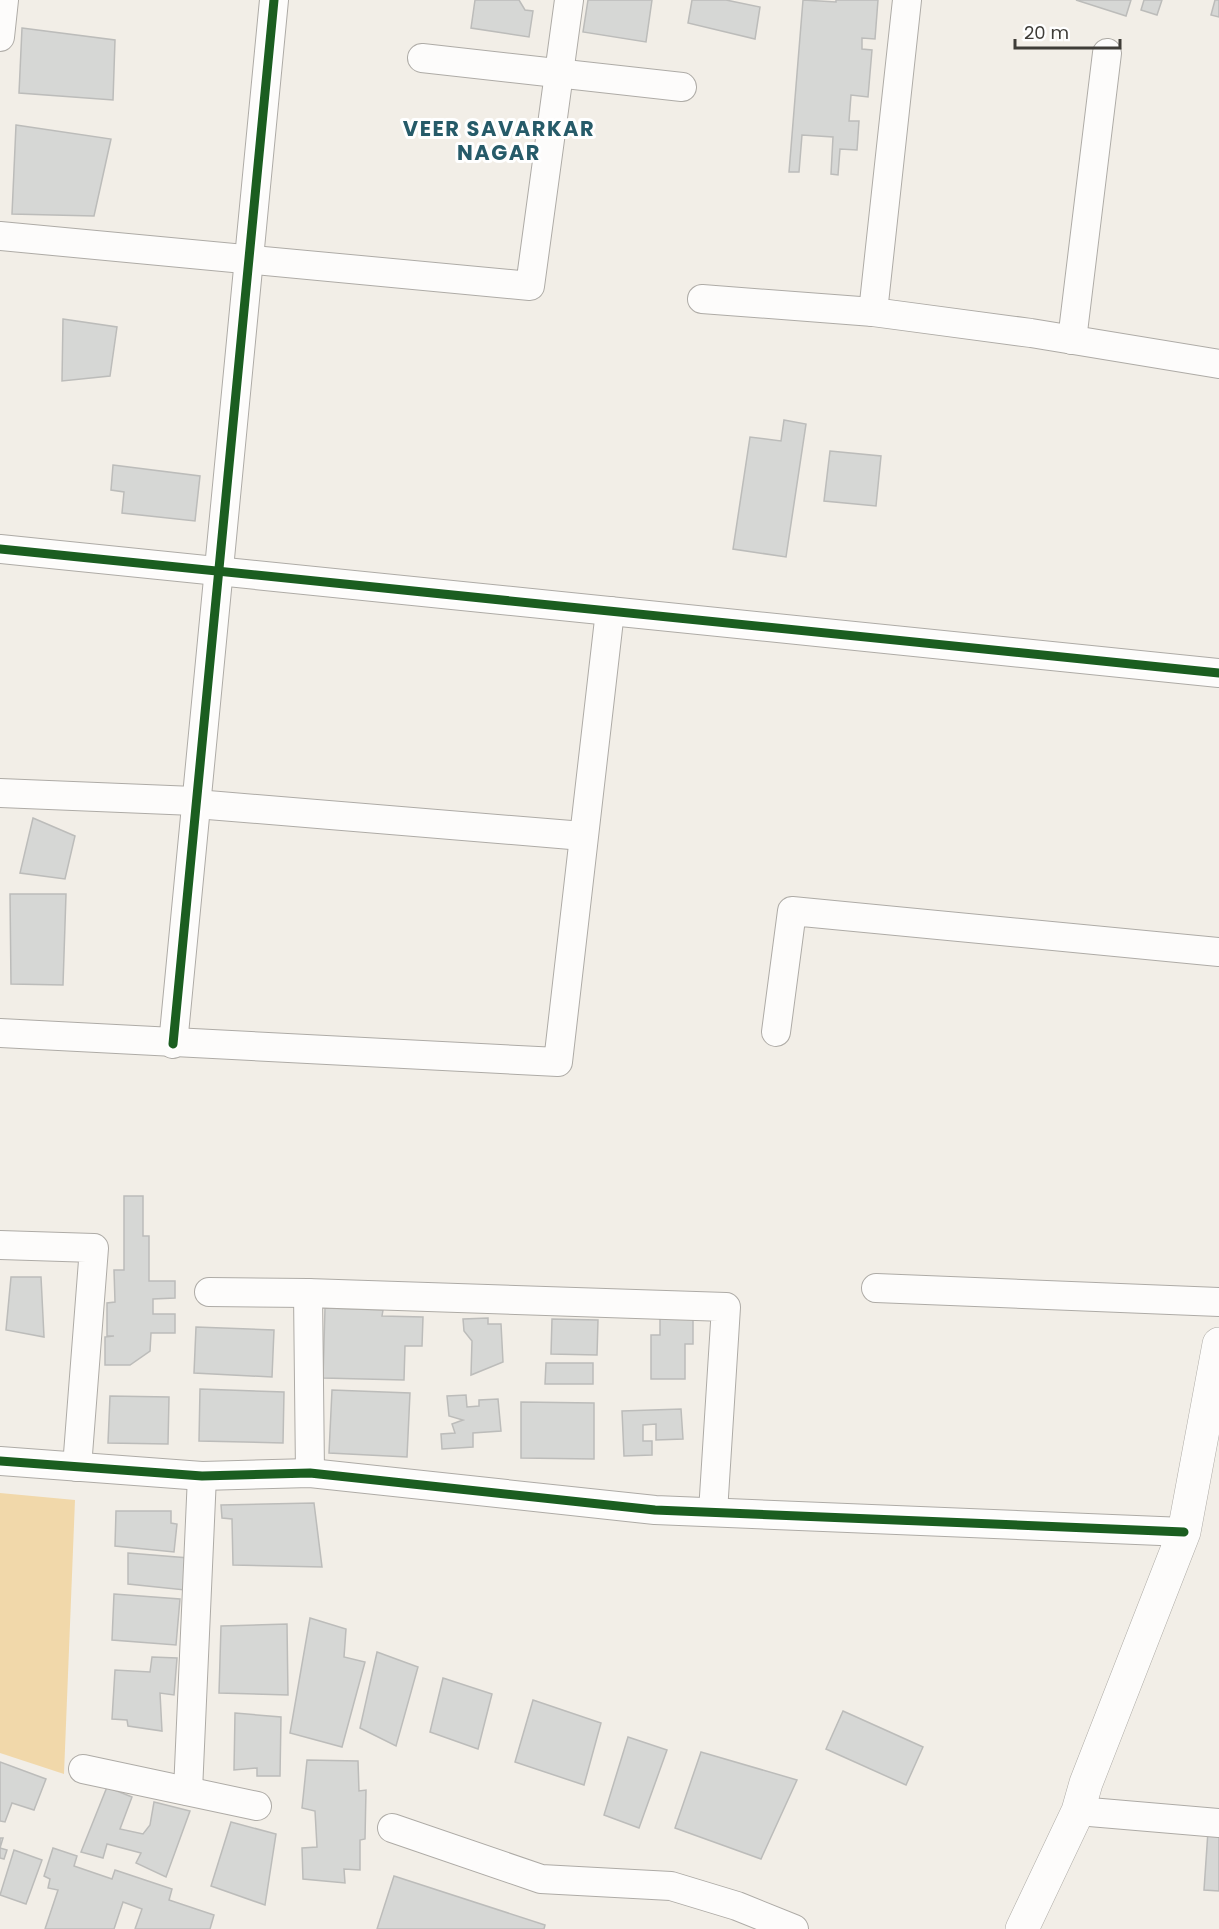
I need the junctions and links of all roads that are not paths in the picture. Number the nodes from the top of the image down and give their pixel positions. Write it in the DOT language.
graph roads {
  1 [pos="4,0"];
  2 [pos="274,0"];
  3 [pos="569,0"];
  4 [pos="907,0"];
  5 [pos="0,37"];
  6 [pos="1107,53"];
  7 [pos="422,58"];
  8 [pos="559,74"];
  9 [pos="682,87"];
  10 [pos="0,236"];
  11 [pos="249,259"];
  12 [pos="702,299"];
  13 [pos="873,312"];
  14 [pos="1072,340"];
  15 [pos="1219,364"];
  16 [pos="0,549"];
  17 [pos="219,571"];
  18 [pos="610,611"];
  19 [pos="1219,673"];
  20 [pos="0,793"];
  21 [pos="196,804"];
  22 [pos="583,836"];
  23 [pos="1219,952"];
  24 [pos="776,1032"];
  25 [pos="0,1033"];
  26 [pos="173,1044"];
  27 [pos="0,1245"];
  28 [pos="876,1288"];
  29 [pos="209,1292"];
  30 [pos="308,1293"];
  31 [pos="1219,1302"];
  32 [pos="1219,1344"];
  33 [pos="0,1461"];
  34 [pos="77,1467"];
  35 [pos="310,1473"];
  36 [pos="202,1476"];
  37 [pos="714,1512"];
  38 [pos="1184,1532"];
  39 [pos="83,1769"];
  40 [pos="188,1791"];
  41 [pos="257,1806"];
  42 [pos="1078,1811"];
  43 [pos="1219,1823"];
  44 [pos="392,1828"];
  45 [pos="794,1929"];
  46 [pos="1022,1929"];
  1 -- 5 [label="street"];
  2 -- 11 [label="street"];
  3 -- 8 [label="street"];
  4 -- 13 [label="street"];
  6 -- 14 [label="street"];
  7 -- 8 [label="street"];
  8 -- 9 [label="street"];
  8 -- 11 [label="street"];
  10 -- 11 [label="street"];
  11 -- 17 [label="street"];
  12 -- 13 [label="street"];
  13 -- 14 [label="street"];
  14 -- 15 [label="street"];
  16 -- 17 [label="street"];
  17 -- 18 [label="street"];
  17 -- 21 [label="street"];
  18 -- 19 [label="street"];
  18 -- 22 [label="street"];
  20 -- 21 [label="street"];
  21 -- 22 [label="street"];
  21 -- 26 [label="street"];
  22 -- 26 [label="street"];
  23 -- 24 [label="street"];
  25 -- 26 [label="street"];
  27 -- 34 [label="street"];
  28 -- 31 [label="street"];
  29 -- 30 [label="street"];
  30 -- 35 [label="street"];
  30 -- 37 [label="street"];
  32 -- 38 [label="street"];
  33 -- 34 [label="street"];
  34 -- 36 [label="street"];
  35 -- 36 [label="street"];
  35 -- 37 [label="street"];
  36 -- 40 [label="street"];
  37 -- 38 [label="street"];
  38 -- 42 [label="street"];
  39 -- 40 [label="street"];
  40 -- 41 [label="street"];
  42 -- 43 [label="street"];
  42 -- 46 [label="street"];
  44 -- 45 [label="street"];
}
